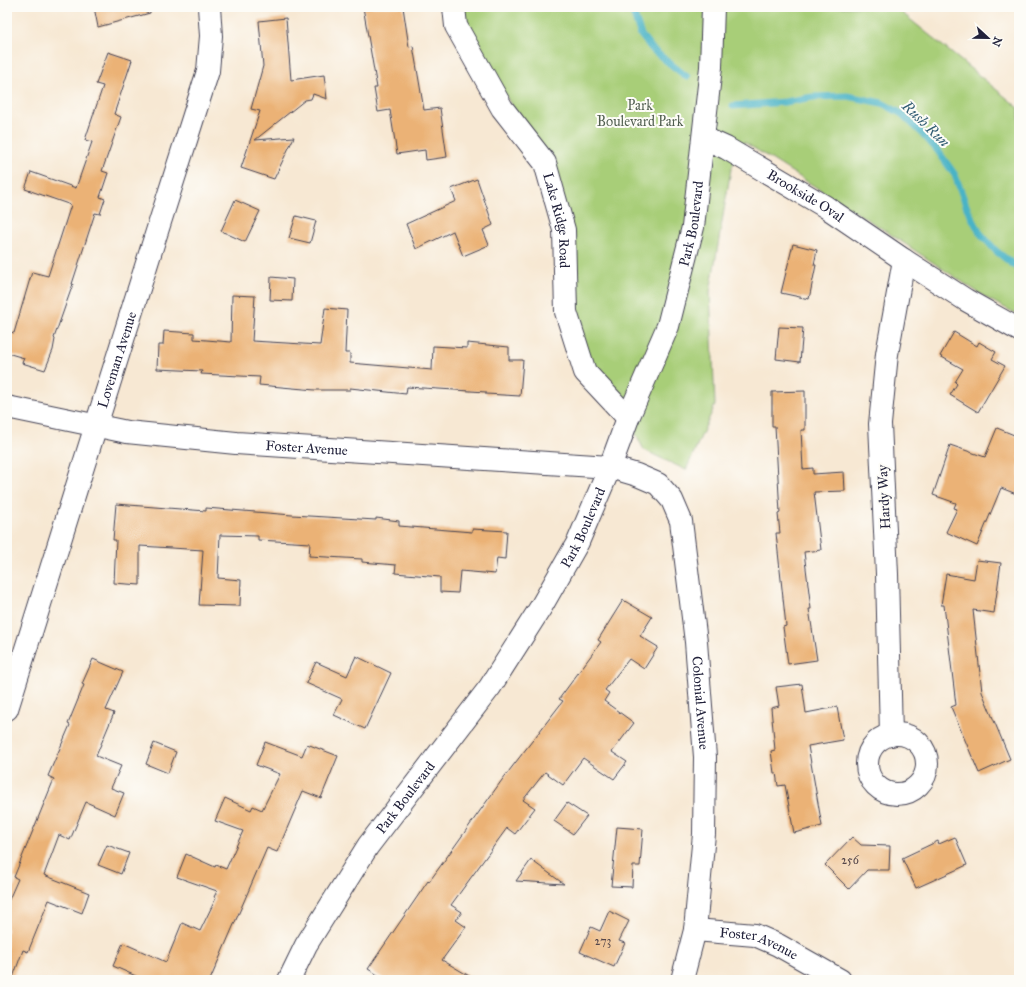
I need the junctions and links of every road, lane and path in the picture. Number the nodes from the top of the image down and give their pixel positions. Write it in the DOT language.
graph roads {
  1 [pos="209,7"];
  2 [pos="454,7"];
  3 [pos="713,7"];
  4 [pos="704,138"];
  5 [pos="904,260"];
  6 [pos="1019,330"];
  7 [pos="7,407"];
  8 [pos="628,418"];
  9 [pos="96,426"];
  10 [pos="610,467"];
  11 [pos="7,709"];
  12 [pos="891,735"];
  13 [pos="695,930"];
  14 [pos="288,980"];
  15 [pos="682,980"];
  16 [pos="840,980"];
  1 -- 9 [label="street, Loveman Avenue"];
  2 -- 8 [label="street, Lake Ridge Road"];
  3 -- 4 [label="street, Park Boulevard"];
  4 -- 5 [label="street, Brookside Oval"];
  4 -- 8 [label="street, Park Boulevard"];
  5 -- 6 [label="street, Brookside Oval"];
  5 -- 12 [label="street, Hardy Way"];
  7 -- 9 [label="street, Foster Avenue"];
  8 -- 10 [label="street, Park Boulevard"];
  9 -- 10 [label="street, Foster Avenue"];
  9 -- 11 [label="street, Loveman Avenue"];
  10 -- 13 [label="street, Colonial Avenue"];
  10 -- 14 [label="street, Park Boulevard"];
  13 -- 15 [label="street, Colonial Avenue"];
  13 -- 16 [label="street, Foster Avenue"];
}
